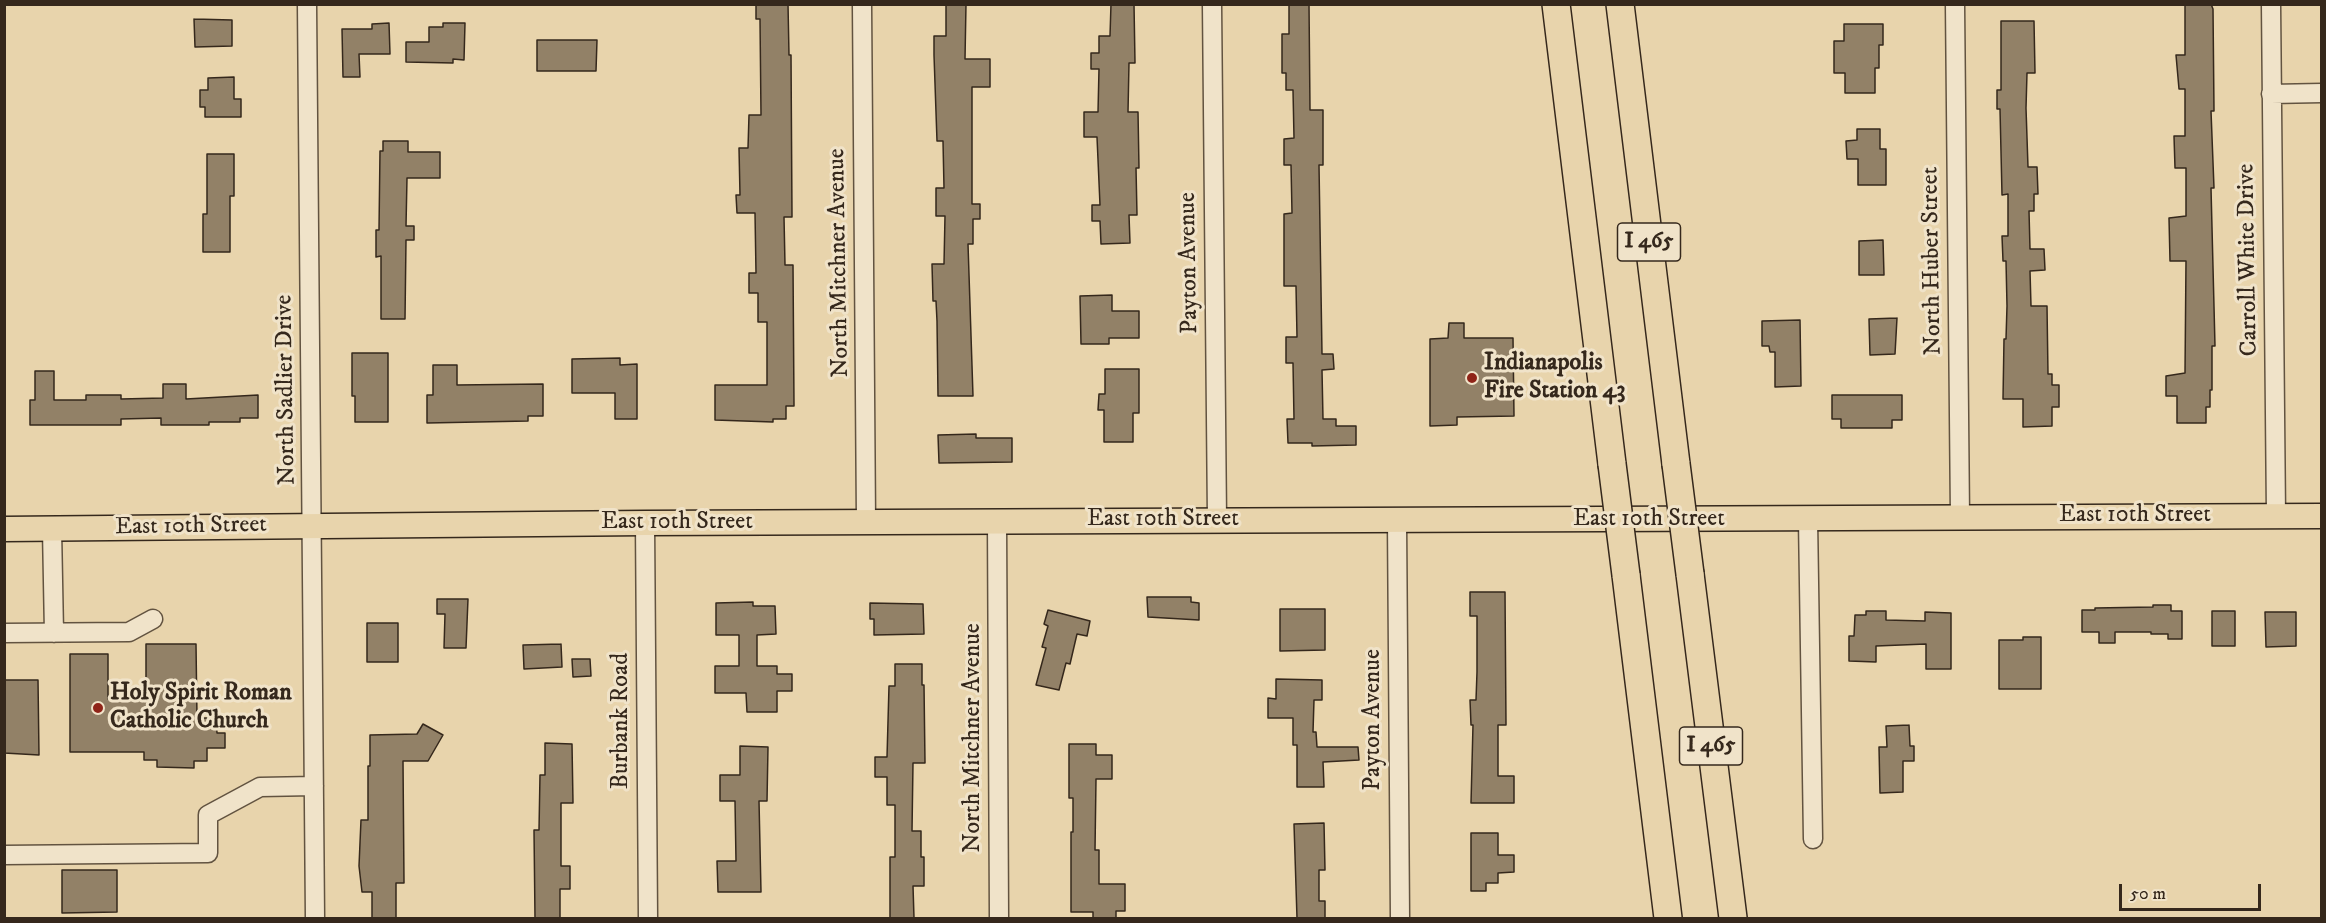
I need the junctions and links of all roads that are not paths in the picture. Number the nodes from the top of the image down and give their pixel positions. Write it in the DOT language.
graph roads {
  1 [pos="307,4"];
  2 [pos="862,4"];
  3 [pos="1212,4"];
  4 [pos="1556,4"];
  5 [pos="1620,4"];
  6 [pos="1955,4"];
  7 [pos="2271,4"];
  8 [pos="2322,93"];
  9 [pos="2271,94"];
  10 [pos="2276,516"];
  11 [pos="2322,516"];
  12 [pos="1960,517"];
  13 [pos="1808,519"];
  14 [pos="1217,520"];
  15 [pos="997,521"];
  16 [pos="1397,521"];
  17 [pos="645,522"];
  18 [pos="866,522"];
  19 [pos="312,526"];
  20 [pos="52,528"];
  21 [pos="4,529"];
  22 [pos="153,619"];
  23 [pos="4,633"];
  24 [pos="54,633"];
  25 [pos="314,786"];
  26 [pos="1813,839"];
  27 [pos="4,855"];
  28 [pos="315,918"];
  29 [pos="648,918"];
  30 [pos="999,918"];
  31 [pos="1400,918"];
  32 [pos="1668,918"];
  33 [pos="1733,918"];
  1 -- 19 [label="street, North Sadlier Drive"];
  2 -- 18 [label="street, North Mitchner Avenue"];
  3 -- 14 [label="street, Payton Avenue"];
  4 -- 32 [label="highway, I 465, bridge"];
  5 -- 33 [label="highway, I 465, bridge"];
  6 -- 12 [label="street, North Huber Street"];
  7 -- 9 [label="street, Carroll White Drive"];
  8 -- 9 [label="street"];
  9 -- 10 [label="street, Carroll White Drive"];
  10 -- 11 [label="main road, East 10th Street"];
  10 -- 12 [label="main road, East 10th Street"];
  12 -- 13 [label="main road, East 10th Street"];
  13 -- 16 [label="main road, East 10th Street"];
  13 -- 26 [label="street"];
  14 -- 15 [label="main road, East 10th Street"];
  14 -- 16 [label="main road, East 10th Street"];
  15 -- 18 [label="main road, East 10th Street"];
  15 -- 30 [label="street, North Mitchner Avenue"];
  16 -- 31 [label="street, Payton Avenue"];
  17 -- 18 [label="main road, East 10th Street"];
  17 -- 19 [label="main road, East 10th Street"];
  17 -- 29 [label="street, Burbank Road"];
  19 -- 20 [label="main road, East 10th Street"];
  19 -- 25 [label="street, North Sadlier Drive"];
  20 -- 21 [label="main road, East 10th Street"];
  20 -- 24 [label="street"];
  22 -- 24 [label="street"];
  23 -- 24 [label="street"];
  25 -- 27 [label="street"];
  25 -- 28 [label="street, North Sadlier Drive"];
}
